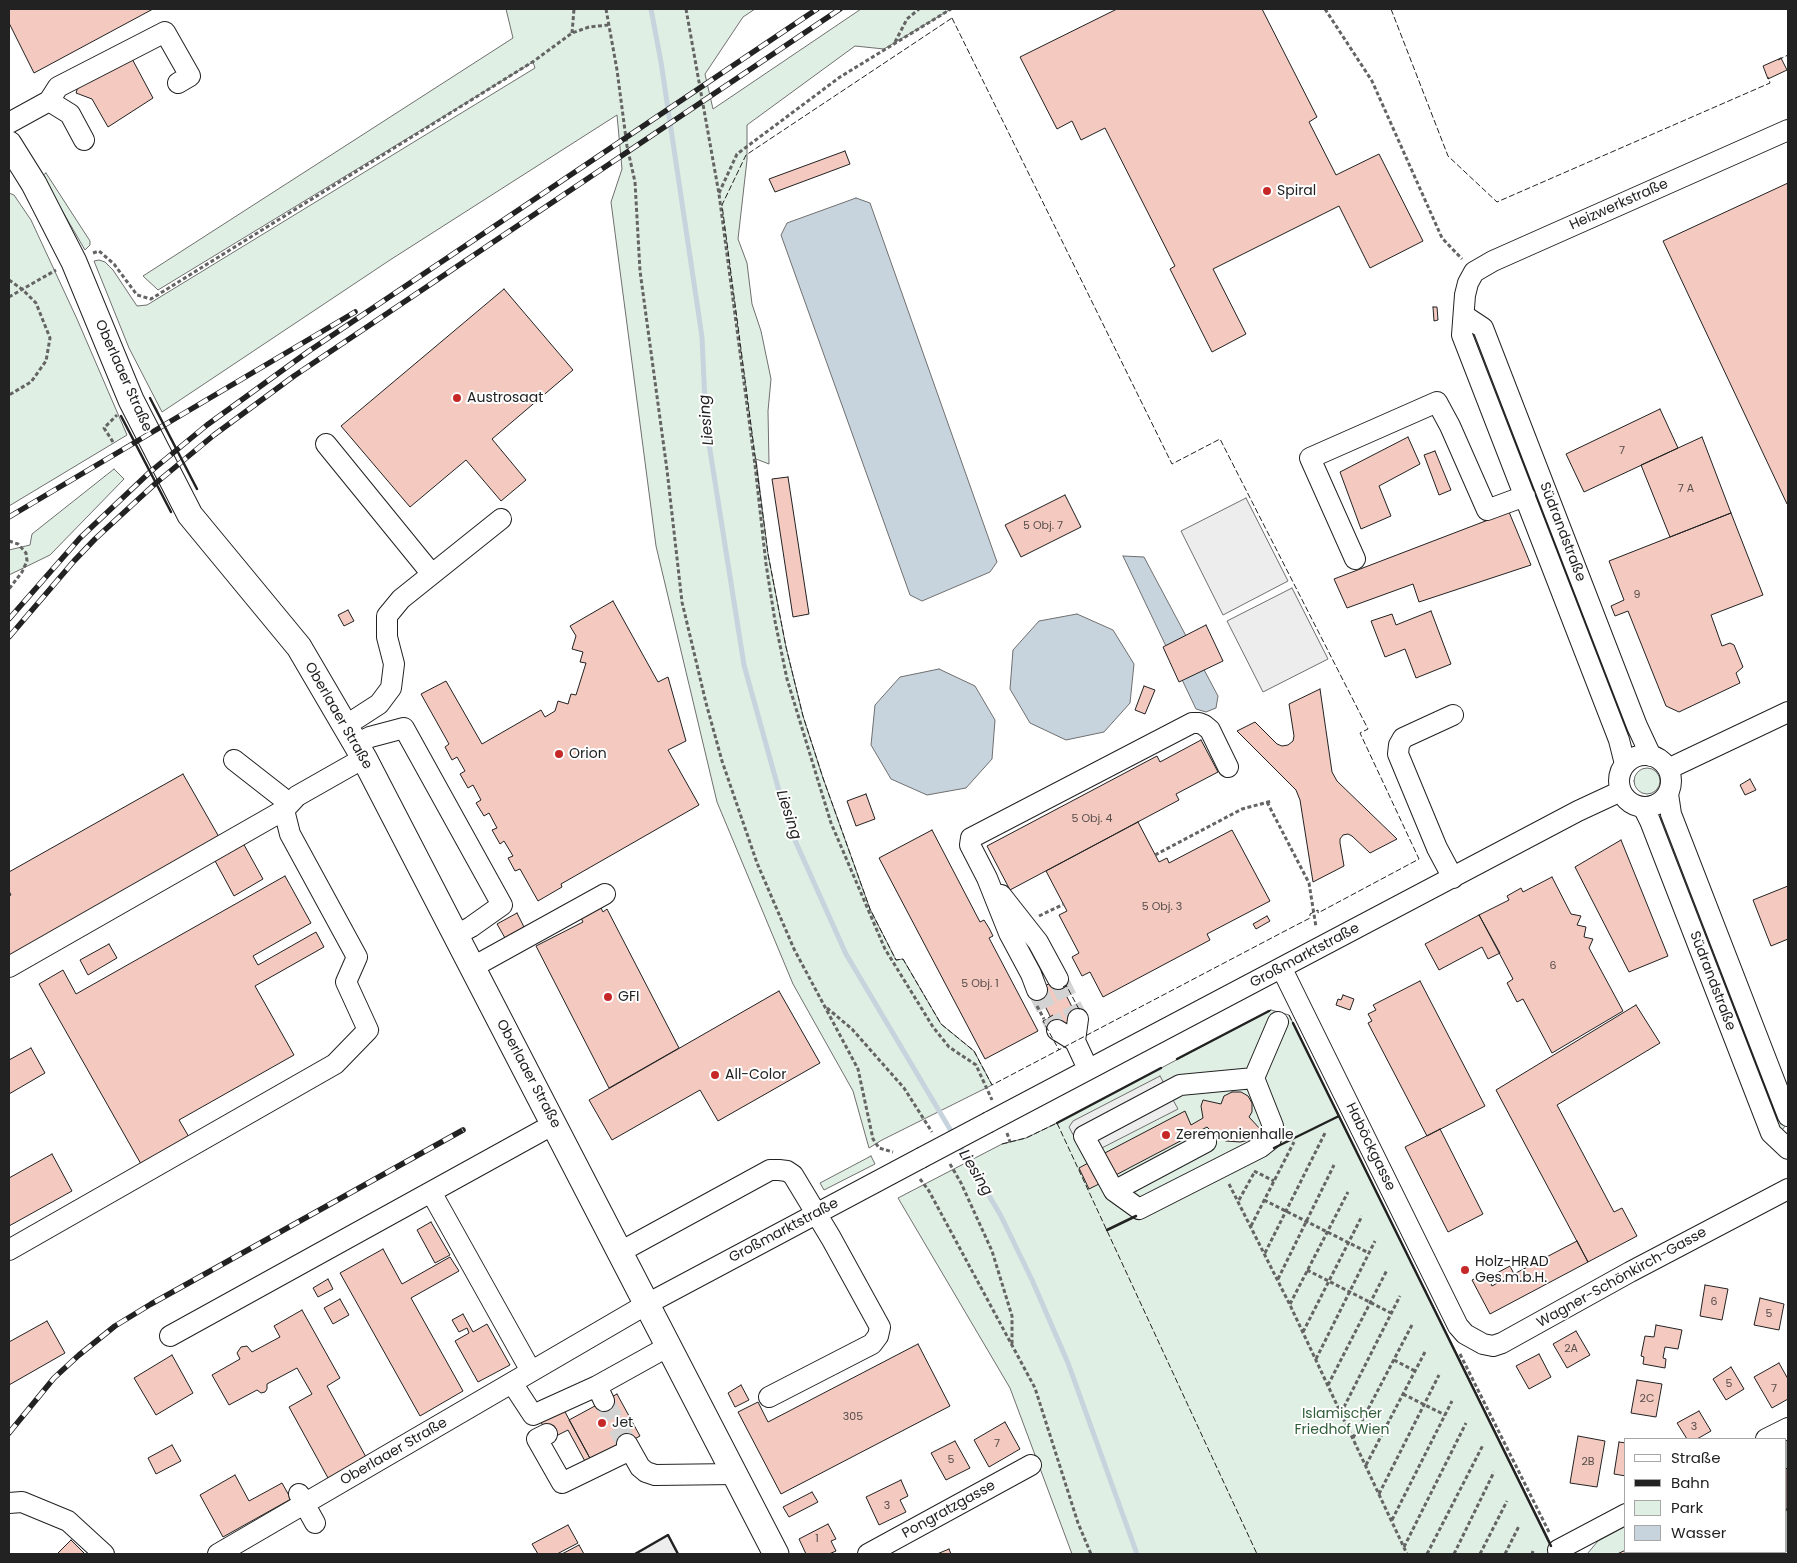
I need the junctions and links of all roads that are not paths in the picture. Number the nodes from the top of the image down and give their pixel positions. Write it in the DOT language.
graph roads {
  1 [pos="178,83"];
  2 [pos="49,102"];
  3 [pos="9,123"];
  4 [pos="1788,130"];
  5 [pos="84,140"];
  6 [pos="9,144"];
  7 [pos="1466,295"];
  8 [pos="1465,316"];
  9 [pos="326,444"];
  10 [pos="1525,496"];
  11 [pos="500,519"];
  12 [pos="1355,560"];
  13 [pos="431,573"];
  14 [pos="1788,712"];
  15 [pos="1453,715"];
  16 [pos="355,743"];
  17 [pos="1651,756"];
  18 [pos="234,760"];
  19 [pos="1625,764"];
  20 [pos="1228,767"];
  21 [pos="1668,769"];
  22 [pos="1621,791"];
  23 [pos="1668,794"];
  24 [pos="286,806"];
  25 [pos="1642,807"];
  26 [pos="987,878"];
  27 [pos="1453,878"];
  28 [pos="605,894"];
  29 [pos="456,935"];
  30 [pos="9,967"];
  31 [pos="472,967"];
  32 [pos="1282,968"];
  33 [pos="1058,979"];
  34 [pos="1037,990"];
  35 [pos="1078,1018"];
  36 [pos="1278,1022"];
  37 [pos="1057,1030"];
  38 [pos="1075,1041"];
  39 [pos="1088,1069"];
  40 [pos="1254,1078"];
  41 [pos="1788,1116"];
  42 [pos="554,1124"];
  43 [pos="1206,1142"];
  44 [pos="1788,1149"];
  45 [pos="1788,1189"];
  46 [pos="1114,1191"];
  47 [pos="431,1192"];
  48 [pos="816,1213"];
  49 [pos="9,1250"];
  50 [pos="620,1252"];
  51 [pos="647,1304"];
  52 [pos="1458,1326"];
  53 [pos="170,1336"];
  54 [pos="669,1346"];
  55 [pos="531,1371"];
  56 [pos="512,1383"];
  57 [pos="769,1397"];
  58 [pos="1788,1428"];
  59 [pos="547,1434"];
  60 [pos="1768,1438"];
  61 [pos="1031,1465"];
  62 [pos="735,1474"];
  63 [pos="302,1499"];
  64 [pos="9,1503"];
  65 [pos="1624,1515"];
  66 [pos="315,1523"];
  67 [pos="1558,1550"];
  68 [pos="104,1554"];
  69 [pos="218,1554"];
  70 [pos="776,1554"];
  71 [pos="868,1554"];
  1 -- 2 [label="street"];
  2 -- 3 [label="street"];
  2 -- 5 [label="street"];
  4 -- 7 [label="street, Heizwerkstraße"];
  6 -- 16 [label="main road, Oberlaaer Straße"];
  7 -- 8 [label="street, Südrandstraße"];
  8 -- 10 [label="street, Südrandstraße"];
  8 -- 17 [label="street, Südrandstraße"];
  9 -- 13 [label="street"];
  10 -- 12 [label="street"];
  10 -- 19 [label="street, Südrandstraße"];
  11 -- 13 [label="street"];
  13 -- 16 [label="street"];
  14 -- 21 [label="street"];
  15 -- 27 [label="street"];
  16 -- 24 [label="street"];
  16 -- 29 [label="main road, Oberlaaer Straße"];
  16 -- 29 [label="street"];
  17 -- 19 [label="street"];
  17 -- 21 [label="street, Südrandstraße"];
  18 -- 24 [label="street"];
  19 -- 22 [label="street, Südrandstraße"];
  20 -- 26 [label="street"];
  21 -- 23 [label="street, Südrandstraße"];
  22 -- 25 [label="street, Südrandstraße"];
  22 -- 27 [label="street, Großmarktstraße"];
  23 -- 25 [label="street"];
  23 -- 41 [label="street, Südrandstraße"];
  24 -- 30 [label="street"];
  24 -- 49 [label="street"];
  25 -- 44 [label="street, Südrandstraße"];
  26 -- 33 [label="street"];
  26 -- 34 [label="street"];
  27 -- 32 [label="street, Großmarktstraße"];
  28 -- 31 [label="street"];
  29 -- 31 [label="main road, Oberlaaer Straße"];
  31 -- 42 [label="main road, Oberlaaer Straße"];
  32 -- 39 [label="street, Großmarktstraße"];
  32 -- 52 [label="street, Haböckgasse"];
  35 -- 38 [label="street"];
  36 -- 40 [label="street"];
  37 -- 38 [label="street"];
  38 -- 39 [label="street"];
  39 -- 48 [label="street, Großmarktstraße, bridge"];
  40 -- 46 [label="street"];
  40 -- 46 [label="street"];
  42 -- 47 [label="street"];
  42 -- 50 [label="main road, Oberlaaer Straße"];
  43 -- 46 [label="street"];
  45 -- 52 [label="street, Wagner-Schönkirch-Gasse"];
  47 -- 53 [label="street"];
  47 -- 55 [label="street"];
  48 -- 50 [label="street"];
  48 -- 51 [label="street, Großmarktstraße"];
  48 -- 57 [label="street"];
  50 -- 51 [label="main road, Oberlaaer Straße"];
  51 -- 54 [label="main road, Oberlaaer Straße"];
  51 -- 55 [label="street, Oberlaaer Straße"];
  54 -- 56 [label="street"];
  54 -- 62 [label="main road, Oberlaaer Straße"];
  55 -- 56 [label="street, Oberlaaer Straße"];
  56 -- 63 [label="street, Oberlaaer Straße"];
  58 -- 60 [label="street"];
  59 -- 62 [label="street"];
  61 -- 71 [label="street, Pongratzgasse"];
  62 -- 70 [label="main road, Oberlaaer Straße"];
  63 -- 66 [label="street"];
  63 -- 69 [label="street, Oberlaaer Straße"];
  64 -- 68 [label="street"];
  65 -- 67 [label="street"];
}
